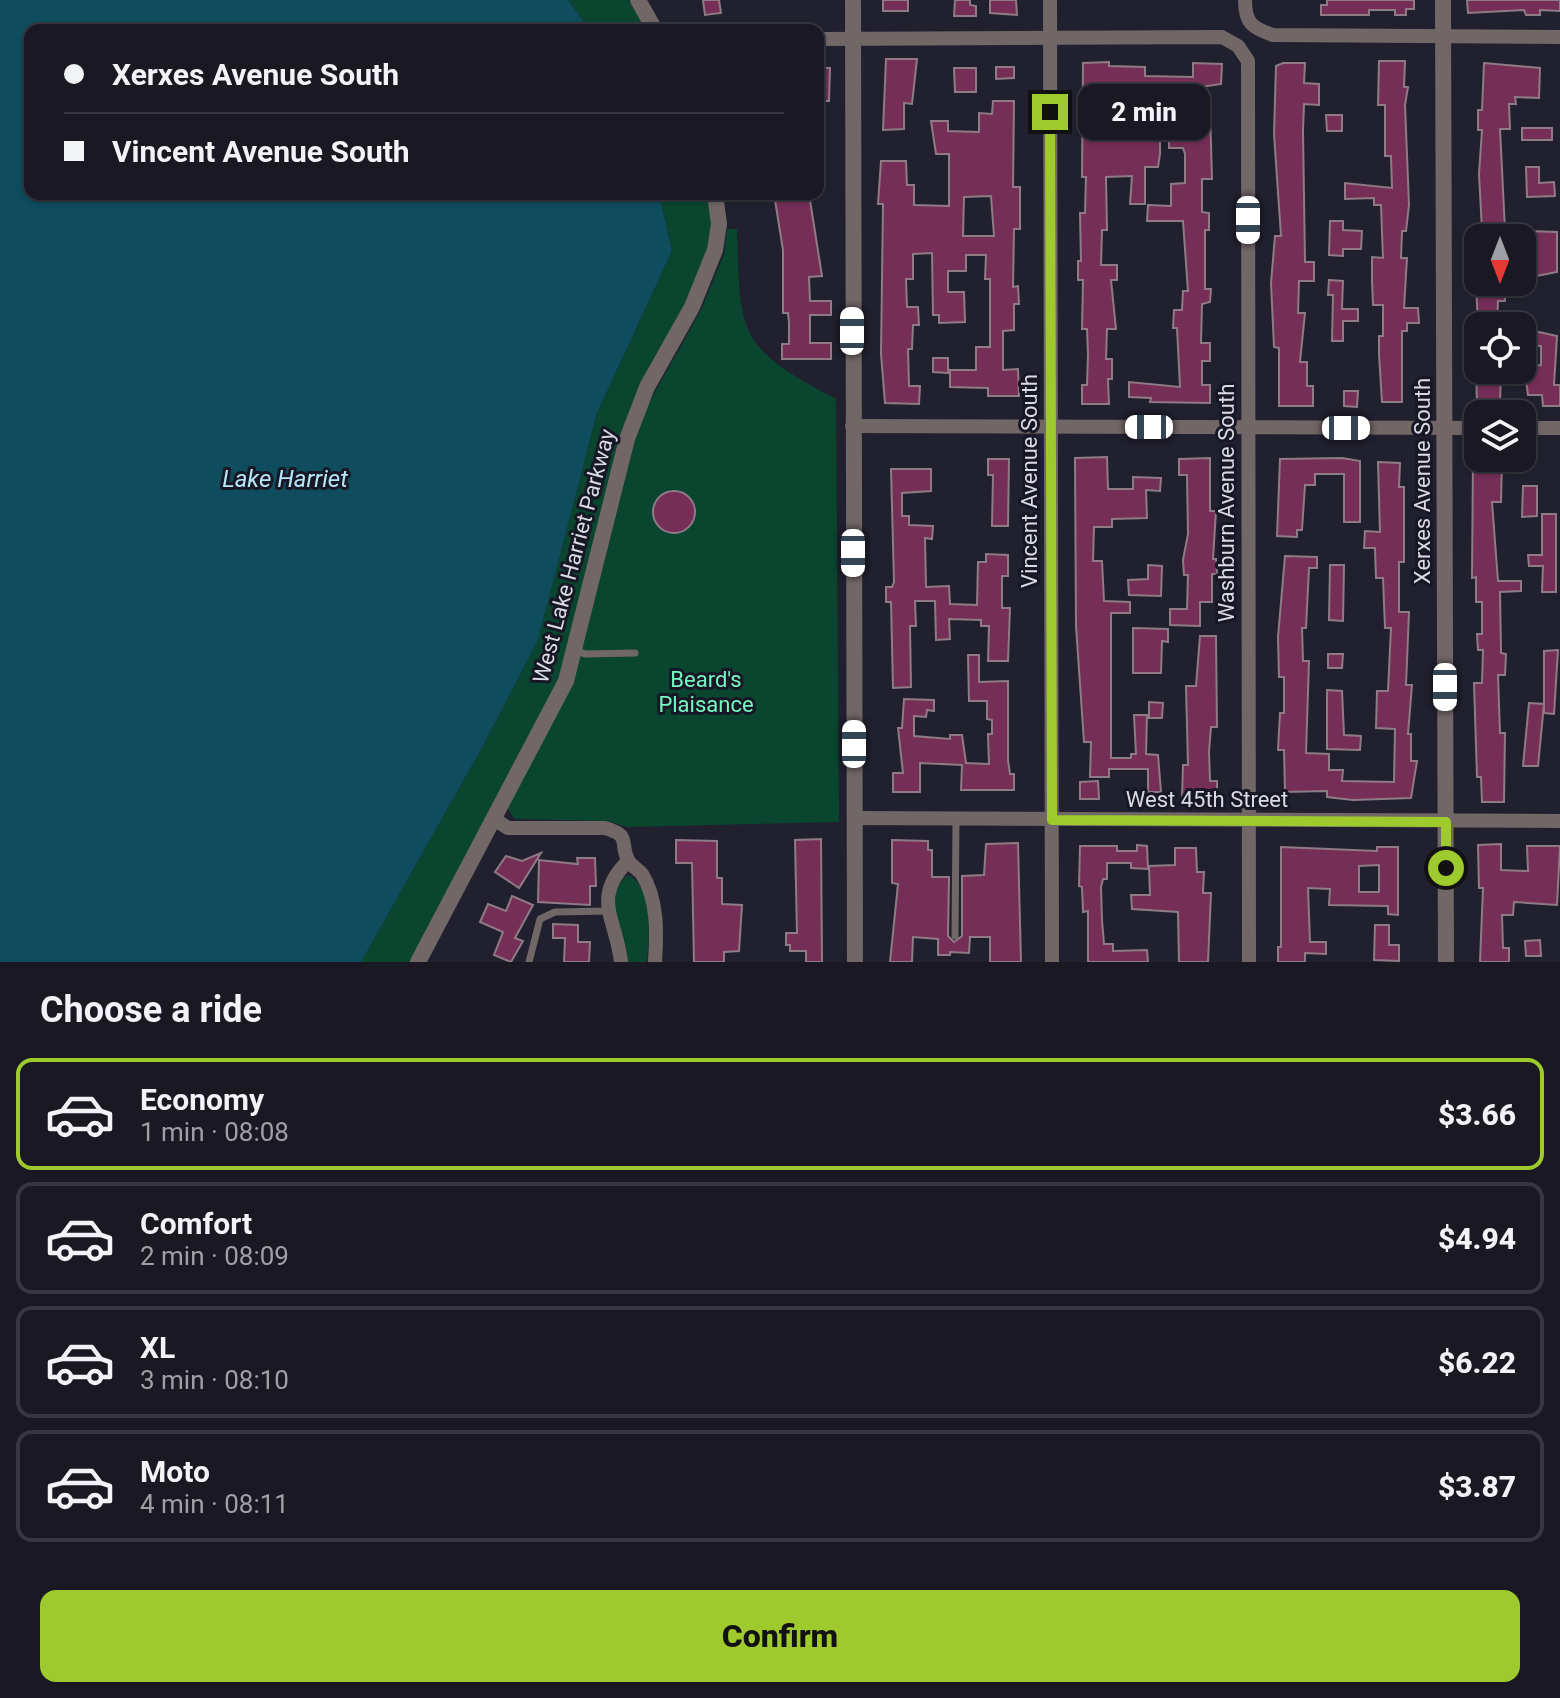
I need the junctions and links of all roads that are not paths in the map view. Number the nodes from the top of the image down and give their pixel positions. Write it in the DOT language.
graph roads {
  1 [pos="638,0"];
  2 [pos="853,0"];
  3 [pos="1050,0"];
  4 [pos="1245,0"];
  5 [pos="1443,0"];
  6 [pos="652,24"];
  7 [pos="854,36"];
  8 [pos="1050,36"];
  9 [pos="1443,37"];
  10 [pos="1560,37"];
  11 [pos="824,38"];
  12 [pos="716,200"];
  13 [pos="852,426"];
  14 [pos="1051,427"];
  15 [pos="1247,427"];
  16 [pos="1444,428"];
  17 [pos="1464,428"];
  18 [pos="1536,428"];
  19 [pos="1560,428"];
  20 [pos="576,650"];
  21 [pos="635,653"];
  22 [pos="854,818"];
  23 [pos="494,819"];
  24 [pos="956,819"];
  25 [pos="1052,820"];
  26 [pos="1249,821"];
  27 [pos="1560,821"];
  28 [pos="1446,822"];
  29 [pos="628,861"];
  30 [pos="608,911"];
  31 [pos="955,936"];
  32 [pos="418,962"];
  33 [pos="529,962"];
  34 [pos="621,962"];
  35 [pos="655,962"];
  36 [pos="855,962"];
  37 [pos="1052,962"];
  38 [pos="1249,962"];
  39 [pos="1446,962"];
  1 -- 6 [label="street"];
  2 -- 7 [label="street"];
  3 -- 8 [label="street, Vincent Avenue South"];
  4 -- 9 [label="street"];
  5 -- 9 [label="street, Xerxes Avenue South"];
  7 -- 8 [label="street"];
  7 -- 11 [label="street"];
  7 -- 13 [label="street"];
  8 -- 14 [label="street, Vincent Avenue South"];
  8 -- 15 [label="street, Washburn Avenue South"];
  9 -- 10 [label="street"];
  9 -- 16 [label="street, Xerxes Avenue South"];
  12 -- 20 [label="street, West Lake Harriet Parkway"];
  13 -- 14 [label="street"];
  13 -- 22 [label="street"];
  14 -- 15 [label="street"];
  14 -- 25 [label="street, Vincent Avenue South"];
  15 -- 16 [label="street"];
  15 -- 26 [label="street, Washburn Avenue South"];
  16 -- 17 [label="street"];
  16 -- 28 [label="street, Xerxes Avenue South"];
  18 -- 19 [label="street"];
  20 -- 21 [label="lane"];
  20 -- 23 [label="street, West Lake Harriet Parkway"];
  22 -- 24 [label="street, West 45th Street"];
  22 -- 36 [label="street"];
  23 -- 29 [label="street"];
  23 -- 32 [label="street, West Lake Harriet Parkway"];
  24 -- 25 [label="street, West 45th Street"];
  24 -- 31 [label="lane"];
  25 -- 26 [label="street, West 45th Street"];
  25 -- 37 [label="street, Vincent Avenue South"];
  26 -- 28 [label="street, West 45th Street"];
  26 -- 38 [label="street, Washburn Avenue South"];
  27 -- 28 [label="street, West 45th Street"];
  28 -- 39 [label="street, Xerxes Avenue South"];
  29 -- 30 [label="street"];
  29 -- 35 [label="street"];
  30 -- 33 [label="lane"];
  30 -- 34 [label="street"];
}
